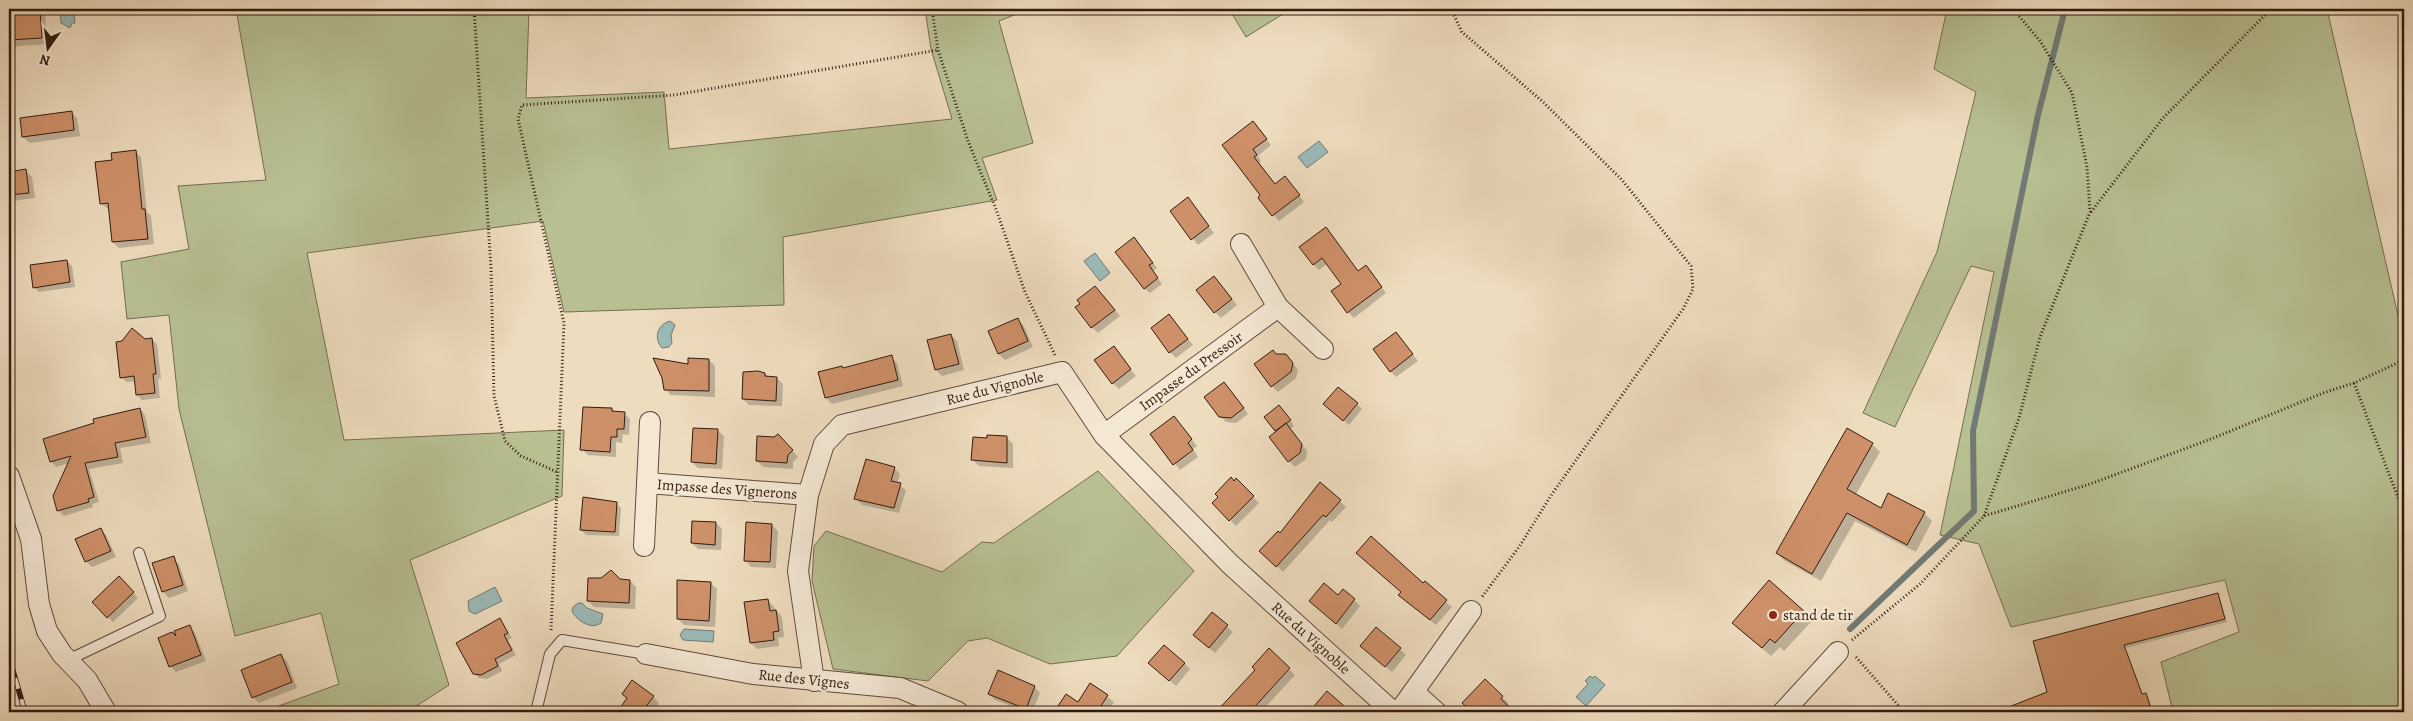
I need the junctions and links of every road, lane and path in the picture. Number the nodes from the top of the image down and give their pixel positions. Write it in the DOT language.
graph roads {
  1 [pos="474,9"];
  2 [pos="932,9"];
  3 [pos="1450,9"];
  4 [pos="2013,9"];
  5 [pos="2271,9"];
  6 [pos="938,50"];
  7 [pos="2090,212"];
  8 [pos="1241,244"];
  9 [pos="1278,307"];
  10 [pos="1323,349"];
  11 [pos="2404,360"];
  12 [pos="1062,372"];
  13 [pos="2354,383"];
  14 [pos="650,422"];
  15 [pos="1104,435"];
  16 [pos="557,472"];
  17 [pos="9,476"];
  18 [pos="646,483"];
  19 [pos="808,495"];
  20 [pos="2404,513"];
  21 [pos="1984,516"];
  22 [pos="644,546"];
  23 [pos="139,553"];
  24 [pos="1470,611"];
  25 [pos="556,647"];
  26 [pos="1842,649"];
  27 [pos="646,654"];
  28 [pos="68,660"];
  29 [pos="814,681"];
  30 [pos="1415,693"];
  31 [pos="106,712"];
  32 [pos="536,712"];
  33 [pos="958,712"];
  34 [pos="1393,712"];
  35 [pos="1399,712"];
  36 [pos="1436,712"];
  37 [pos="1783,712"];
  38 [pos="1904,712"];
  1 -- 16 [label="path"];
  2 -- 6 [label="path"];
  3 -- 24 [label="path"];
  4 -- 7 [label="path"];
  5 -- 7 [label="path"];
  6 -- 12 [label="path"];
  6 -- 16 [label="path"];
  7 -- 21 [label="path"];
  8 -- 9 [label="street"];
  9 -- 10 [label="street"];
  9 -- 15 [label="street, Impasse du Pressoir"];
  11 -- 13 [label="path"];
  12 -- 15 [label="street, Rue du Vignoble"];
  12 -- 19 [label="street, Rue du Vignoble"];
  13 -- 20 [label="path"];
  13 -- 21 [label="path"];
  14 -- 18 [label="street, Impasse des Vignerons"];
  15 -- 34 [label="street, Rue du Vignoble"];
  16 -- 25 [label="path"];
  17 -- 28 [label="street"];
  18 -- 19 [label="street, Impasse des Vignerons"];
  18 -- 22 [label="street, Impasse des Vignerons"];
  19 -- 29 [label="street, Rue du Vignoble"];
  21 -- 26 [label="path"];
  23 -- 28 [label="lane"];
  24 -- 30 [label="street"];
  25 -- 27 [label="lane"];
  25 -- 32 [label="lane"];
  26 -- 37 [label="street"];
  26 -- 38 [label="path"];
  27 -- 29 [label="street, Rue des Vignes"];
  28 -- 31 [label="street"];
  29 -- 33 [label="street, Rue des Vignes"];
  30 -- 35 [label="street"];
  30 -- 36 [label="street"];
}
